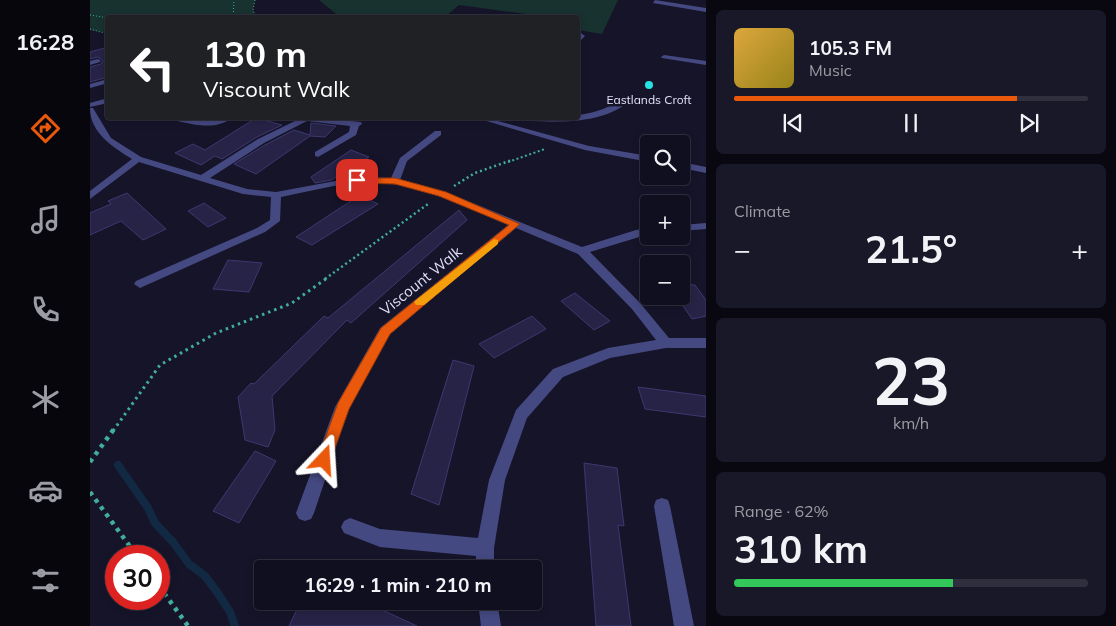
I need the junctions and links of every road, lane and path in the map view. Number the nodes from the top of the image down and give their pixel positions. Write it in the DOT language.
graph roads {
  1 [pos="234,0"];
  2 [pos="255,0"];
  3 [pos="654,3"];
  4 [pos="706,10"];
  5 [pos="90,15"];
  6 [pos="233,15"];
  7 [pos="255,15"];
  8 [pos="105,18"];
  9 [pos="90,29"];
  10 [pos="105,33"];
  11 [pos="678,52"];
  12 [pos="664,57"];
  13 [pos="98,61"];
  14 [pos="90,63"];
  15 [pos="680,63"];
  16 [pos="706,64"];
  17 [pos="105,81"];
  18 [pos="90,86"];
  19 [pos="630,98"];
  20 [pos="105,101"];
  21 [pos="90,105"];
  22 [pos="90,110"];
  23 [pos="580,117"];
  24 [pos="185,120"];
  25 [pos="224,120"];
  26 [pos="299,120"];
  27 [pos="321,120"];
  28 [pos="505,120"];
  29 [pos="438,134"];
  30 [pos="559,139"];
  31 [pos="318,154"];
  32 [pos="640,157"];
  33 [pos="138,158"];
  34 [pos="690,167"];
  35 [pos="706,170"];
  36 [pos="202,179"];
  37 [pos="395,181"];
  38 [pos="442,194"];
  39 [pos="276,195"];
  40 [pos="90,196"];
  41 [pos="515,224"];
  42 [pos="706,226"];
  43 [pos="690,227"];
  44 [pos="640,232"];
  45 [pos="582,251"];
  46 [pos="140,284"];
  47 [pos="666,343"];
  48 [pos="706,343"];
  49 [pos="90,462"];
  50 [pos="90,492"];
  51 [pos="662,506"];
  52 [pos="305,513"];
  53 [pos="350,527"];
  54 [pos="129,545"];
  55 [pos="485,548"];
  56 [pos="485,560"];
  57 [pos="170,601"];
  58 [pos="488,610"];
  59 [pos="188,626"];
  60 [pos="491,626"];
  61 [pos="684,626"];
  1 -- 6 [label="path"];
  2 -- 7 [label="path"];
  3 -- 4 [label="street"];
  5 -- 8 [label="path"];
  9 -- 10 [label="path"];
  11 -- 15 [label="street"];
  12 -- 15 [label="street"];
  13 -- 14 [label="street"];
  15 -- 16 [label="street"];
  17 -- 18 [label="street"];
  19 -- 23 [label="street"];
  20 -- 21 [label="street"];
  22 -- 33 [label="street"];
  24 -- 25 [label="street"];
  26 -- 36 [label="street"];
  27 -- 31 [label="street"];
  28 -- 30 [label="street"];
  29 -- 37 [label="street"];
  30 -- 32 [label="street"];
  30 -- 38 [label="path"];
  33 -- 36 [label="street"];
  33 -- 40 [label="street"];
  34 -- 35 [label="street"];
  36 -- 39 [label="street"];
  37 -- 38 [label="street"];
  37 -- 39 [label="street"];
  38 -- 41 [label="street"];
  38 -- 49 [label="path"];
  39 -- 46 [label="street"];
  41 -- 45 [label="street"];
  41 -- 52 [label="street, Viscount Walk"];
  42 -- 43 [label="street"];
  44 -- 45 [label="street"];
  45 -- 47 [label="street"];
  47 -- 48 [label="street"];
  47 -- 55 [label="street"];
  50 -- 54 [label="path"];
  51 -- 61 [label="street"];
  53 -- 55 [label="street"];
  55 -- 56 [label="street"];
  57 -- 59 [label="path"];
  58 -- 60 [label="street"];
}
